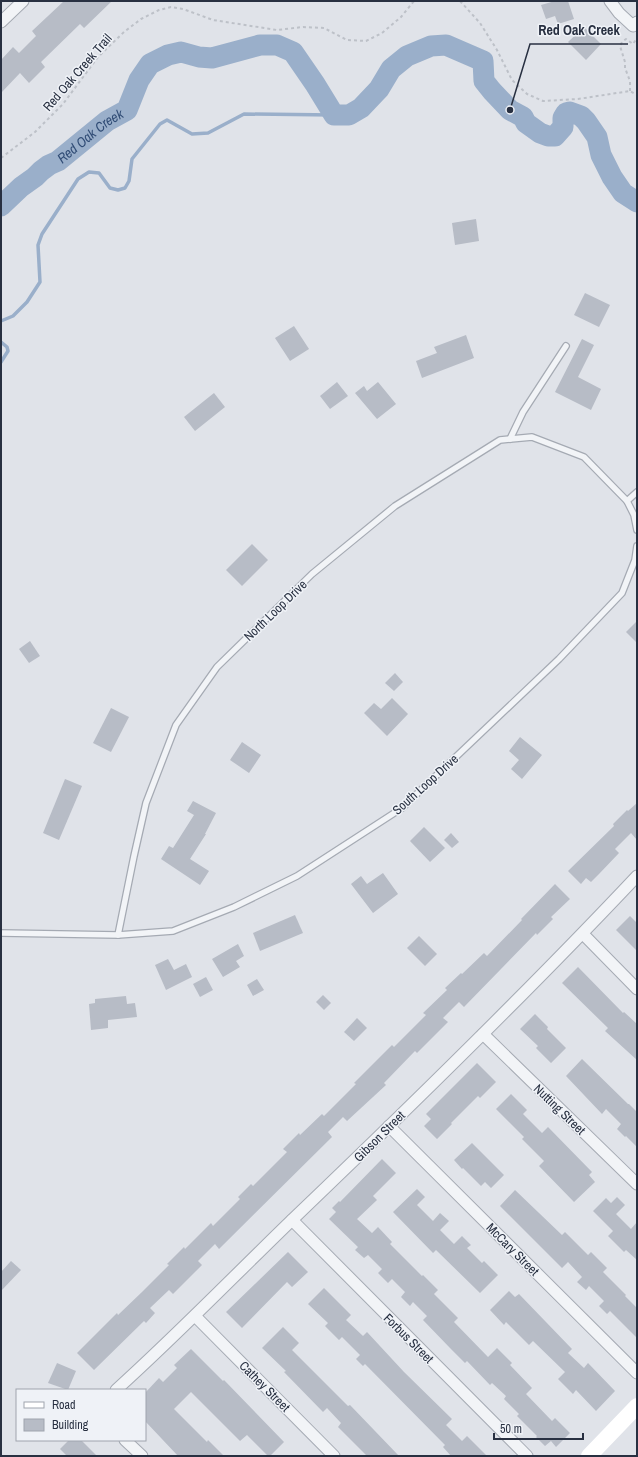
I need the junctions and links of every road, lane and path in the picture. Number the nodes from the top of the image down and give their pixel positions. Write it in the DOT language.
graph roads {
  1 [pos="23,1"];
  2 [pos="414,1"];
  3 [pos="460,1"];
  4 [pos="610,1"];
  5 [pos="1,22"];
  6 [pos="635,24"];
  7 [pos="637,38"];
  8 [pos="630,91"];
  9 [pos="637,95"];
  10 [pos="1,158"];
  11 [pos="566,346"];
  12 [pos="510,439"];
  13 [pos="637,492"];
  14 [pos="627,501"];
  15 [pos="637,530"];
  16 [pos="637,546"];
  17 [pos="637,876"];
  18 [pos="1,934"];
  19 [pos="583,934"];
  20 [pos="118,935"];
  21 [pos="637,989"];
  22 [pos="483,1034"];
  23 [pos="389,1126"];
  24 [pos="637,1184"];
  25 [pos="292,1220"];
  26 [pos="196,1316"];
  27 [pos="637,1372"];
  28 [pos="117,1389"];
  29 [pos="637,1406"];
  30 [pos="126,1441"];
  31 [pos="142,1456"];
  32 [pos="334,1456"];
  33 [pos="527,1456"];
  34 [pos="589,1456"];
  1 -- 5 [label="street"];
  2 -- 10 [label="path, Red Oak Creek Trail"];
  3 -- 8 [label="path"];
  4 -- 6 [label="street"];
  7 -- 8 [label="path"];
  8 -- 9 [label="path"];
  11 -- 12 [label="lane"];
  12 -- 14 [label="lane, North Loop Drive"];
  12 -- 20 [label="lane, North Loop Drive"];
  13 -- 14 [label="lane"];
  14 -- 15 [label="lane"];
  16 -- 20 [label="lane, South Loop Drive"];
  17 -- 19 [label="street, Gibson Street"];
  18 -- 20 [label="lane, South Loop Drive"];
  19 -- 21 [label="street"];
  19 -- 22 [label="street, Gibson Street"];
  22 -- 23 [label="street, Gibson Street"];
  22 -- 24 [label="street, Nutting Street"];
  23 -- 25 [label="street, Gibson Street"];
  23 -- 27 [label="street, McCary Street"];
  25 -- 26 [label="street, Gibson Street"];
  25 -- 33 [label="street, Forbus Street"];
  26 -- 28 [label="street, Gibson Street"];
  26 -- 32 [label="street, Cathey Street"];
  29 -- 34 [label="street"];
  30 -- 31 [label="street"];
}
